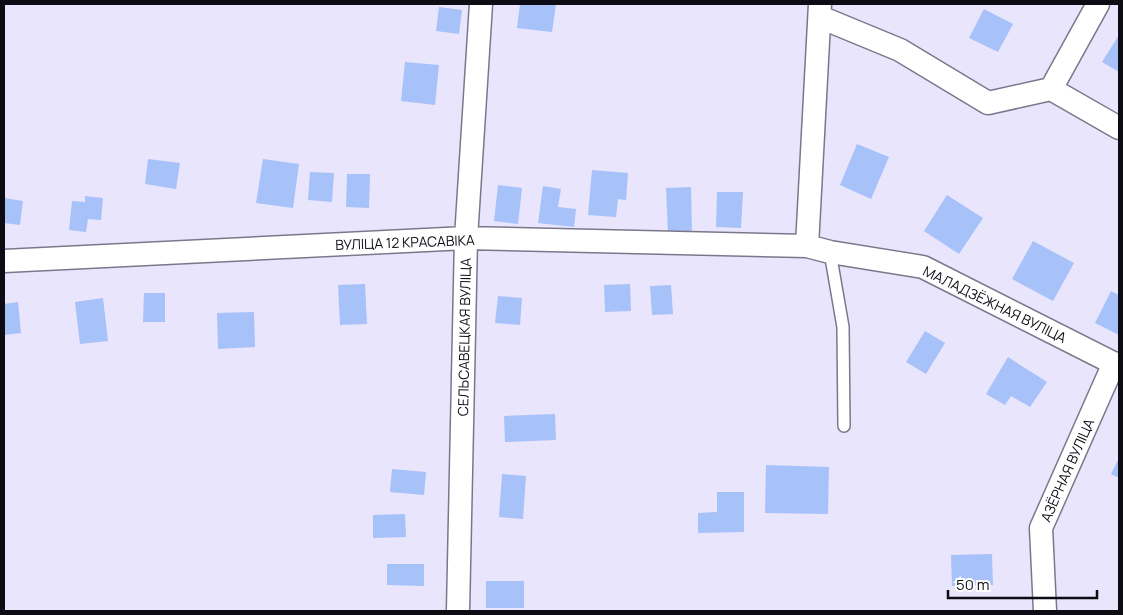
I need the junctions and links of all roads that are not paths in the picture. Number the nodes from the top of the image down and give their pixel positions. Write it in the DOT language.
graph roads {
  1 [pos="481,4"];
  2 [pos="1098,4"];
  3 [pos="820,10"];
  4 [pos="1051,89"];
  5 [pos="1119,128"];
  6 [pos="466,238"];
  7 [pos="807,246"];
  8 [pos="830,252"];
  9 [pos="4,261"];
  10 [pos="1117,365"];
  11 [pos="844,426"];
  12 [pos="458,611"];
  13 [pos="1045,611"];
  1 -- 6 [label="street, СЕЛЬСАВЕЦКАЯ ВУЛІЦА"];
  2 -- 4 [label="street"];
  3 -- 4 [label="street"];
  3 -- 7 [label="street"];
  4 -- 5 [label="street"];
  6 -- 7 [label="street, ВУЛІЦА 12 КРАСАВІКА"];
  6 -- 9 [label="street, ВУЛІЦА 12 КРАСАВІКА"];
  6 -- 12 [label="street, СЕЛЬСАВЕЦКАЯ ВУЛІЦА"];
  7 -- 8 [label="street, МАЛАДЗЁЖНАЯ ВУЛІЦА"];
  8 -- 10 [label="street, МАЛАДЗЁЖНАЯ ВУЛІЦА"];
  8 -- 11 [label="lane"];
  10 -- 13 [label="street, АЗЁРНАЯ ВУЛІЦА"];
}
